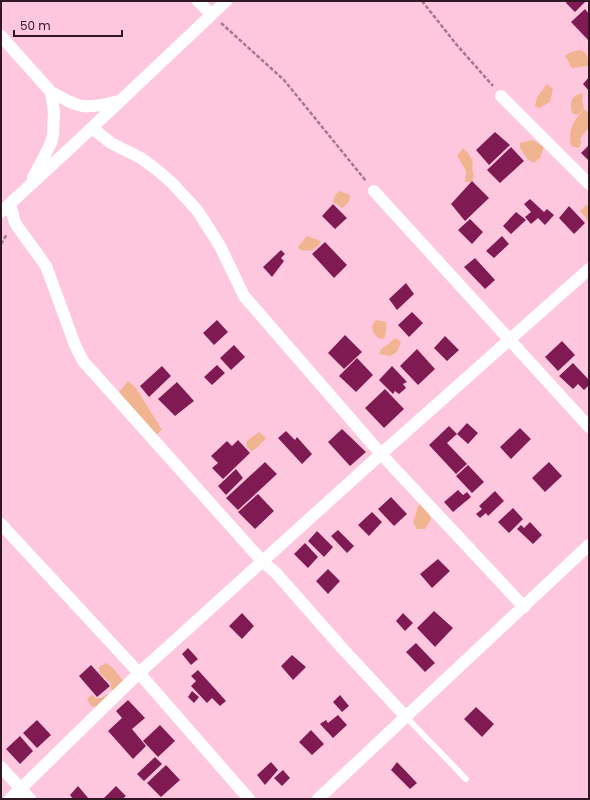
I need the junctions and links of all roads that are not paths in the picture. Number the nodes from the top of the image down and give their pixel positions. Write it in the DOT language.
graph roads {
  1 [pos="198,1"];
  2 [pos="226,1"];
  3 [pos="211,14"];
  4 [pos="1,36"];
  5 [pos="51,92"];
  6 [pos="501,96"];
  7 [pos="120,101"];
  8 [pos="92,128"];
  9 [pos="589,184"];
  10 [pos="29,186"];
  11 [pos="374,191"];
  12 [pos="5,208"];
  13 [pos="589,269"];
  14 [pos="509,340"];
  15 [pos="589,427"];
  16 [pos="381,454"];
  17 [pos="1,524"];
  18 [pos="589,545"];
  19 [pos="262,561"];
  20 [pos="524,607"];
  21 [pos="139,673"];
  22 [pos="406,717"];
  23 [pos="1,767"];
  24 [pos="466,779"];
  25 [pos="21,789"];
  26 [pos="10,799"];
  27 [pos="30,799"];
  28 [pos="248,799"];
  29 [pos="318,799"];
  1 -- 3 [label="street"];
  2 -- 3 [label="street"];
  3 -- 7 [label="street"];
  4 -- 5 [label="street"];
  5 -- 7 [label="street"];
  5 -- 10 [label="street"];
  6 -- 9 [label="street"];
  7 -- 8 [label="street"];
  8 -- 10 [label="street"];
  8 -- 16 [label="street"];
  10 -- 12 [label="street"];
  11 -- 14 [label="street"];
  12 -- 19 [label="street"];
  13 -- 14 [label="street"];
  14 -- 15 [label="street"];
  14 -- 16 [label="street"];
  16 -- 19 [label="street"];
  16 -- 20 [label="street"];
  17 -- 21 [label="street"];
  18 -- 20 [label="street"];
  19 -- 21 [label="street"];
  19 -- 22 [label="street"];
  20 -- 22 [label="street"];
  21 -- 25 [label="street"];
  21 -- 28 [label="street"];
  22 -- 24 [label="lane"];
  22 -- 29 [label="street"];
  23 -- 25 [label="street"];
  25 -- 26 [label="street"];
  25 -- 27 [label="street"];
}
